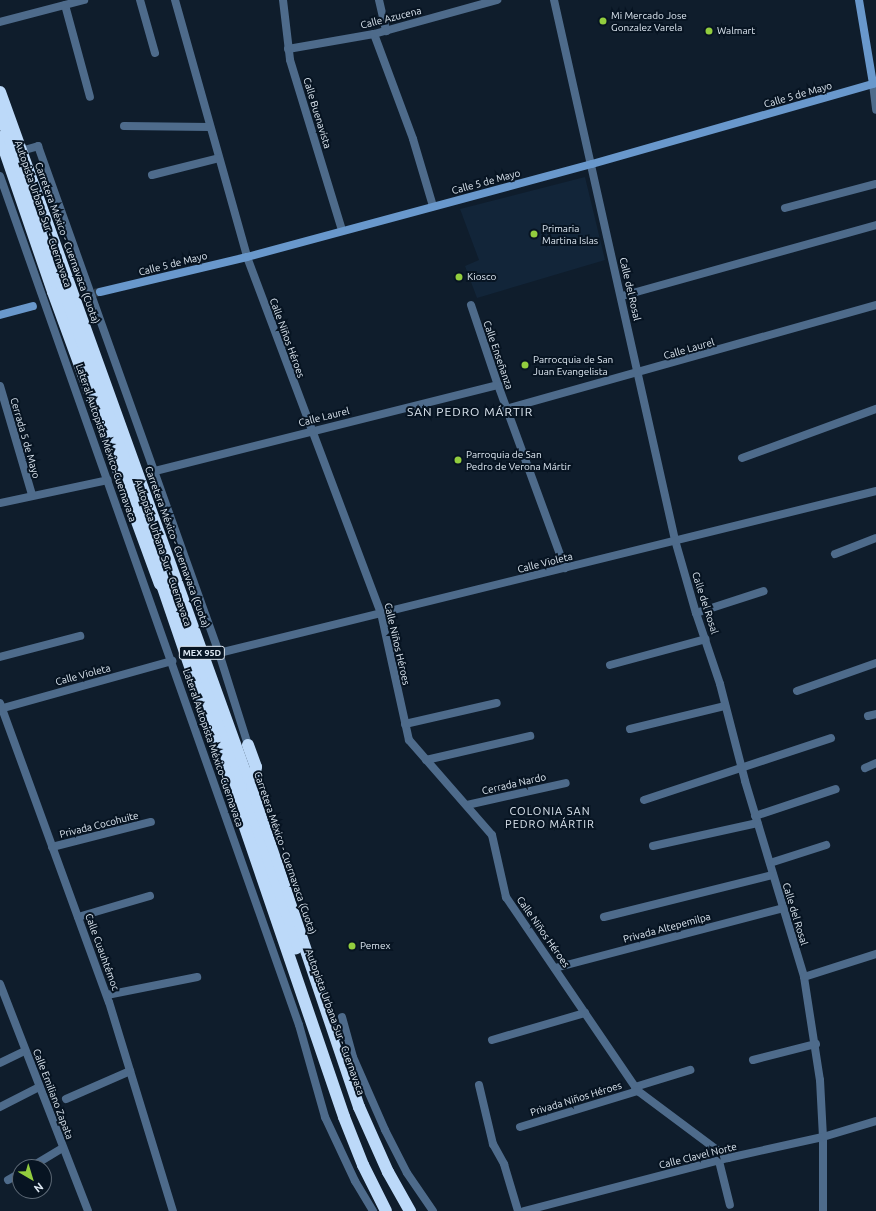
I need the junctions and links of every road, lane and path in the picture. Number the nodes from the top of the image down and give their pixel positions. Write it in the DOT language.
graph roads {
  1 [pos="84,0"];
  2 [pos="140,0"];
  3 [pos="175,0"];
  4 [pos="283,0"];
  5 [pos="379,0"];
  6 [pos="496,0"];
  7 [pos="554,0"];
  8 [pos="859,0"];
  9 [pos="65,5"];
  10 [pos="0,22"];
  11 [pos="386,31"];
  12 [pos="374,34"];
  13 [pos="288,49"];
  14 [pos="155,54"];
  15 [pos="874,84"];
  16 [pos="0,92"];
  17 [pos="90,97"];
  18 [pos="876,110"];
  19 [pos="0,112"];
  20 [pos="124,126"];
  21 [pos="210,127"];
  22 [pos="0,128"];
  23 [pos="0,137"];
  24 [pos="21,151"];
  25 [pos="219,158"];
  26 [pos="592,164"];
  27 [pos="152,175"];
  28 [pos="0,176"];
  29 [pos="876,184"];
  30 [pos="433,206"];
  31 [pos="785,208"];
  32 [pos="876,225"];
  33 [pos="342,230"];
  34 [pos="247,257"];
  35 [pos="100,292"];
  36 [pos="622,296"];
  37 [pos="471,305"];
  38 [pos="876,305"];
  39 [pos="33,306"];
  40 [pos="0,314"];
  41 [pos="639,373"];
  42 [pos="498,385"];
  43 [pos="0,386"];
  44 [pos="506,409"];
  45 [pos="876,409"];
  46 [pos="311,431"];
  47 [pos="742,458"];
  48 [pos="155,471"];
  49 [pos="108,480"];
  50 [pos="876,492"];
  51 [pos="32,495"];
  52 [pos="0,503"];
  53 [pos="876,538"];
  54 [pos="676,540"];
  55 [pos="835,554"];
  56 [pos="565,568"];
  57 [pos="764,591"];
  58 [pos="381,613"];
  59 [pos="696,613"];
  60 [pos="80,636"];
  61 [pos="706,639"];
  62 [pos="219,653"];
  63 [pos="0,657"];
  64 [pos="172,661"];
  65 [pos="876,663"];
  66 [pos="610,665"];
  67 [pos="797,691"];
  68 [pos="497,703"];
  69 [pos="725,706"];
  70 [pos="1,707"];
  71 [pos="405,724"];
  72 [pos="630,729"];
  73 [pos="530,736"];
  74 [pos="832,738"];
  75 [pos="248,745"];
  76 [pos="426,760"];
  77 [pos="876,763"];
  78 [pos="742,768"];
  79 [pos="865,768"];
  80 [pos="566,783"];
  81 [pos="836,789"];
  82 [pos="252,791"];
  83 [pos="644,800"];
  84 [pos="467,805"];
  85 [pos="756,819"];
  86 [pos="151,822"];
  87 [pos="826,845"];
  88 [pos="52,846"];
  89 [pos="653,846"];
  90 [pos="770,863"];
  91 [pos="773,875"];
  92 [pos="150,896"];
  93 [pos="783,908"];
  94 [pos="78,917"];
  95 [pos="604,917"];
  96 [pos="876,954"];
  97 [pos="556,968"];
  98 [pos="197,977"];
  99 [pos="804,978"];
  100 [pos="0,984"];
  101 [pos="107,995"];
  102 [pos="585,1013"];
  103 [pos="342,1017"];
  104 [pos="312,1021"];
  105 [pos="299,1025"];
  106 [pos="492,1040"];
  107 [pos="816,1044"];
  108 [pos="25,1051"];
  109 [pos="753,1060"];
  110 [pos="0,1063"];
  111 [pos="690,1070"];
  112 [pos="130,1071"];
  113 [pos="479,1085"];
  114 [pos="39,1087"];
  115 [pos="637,1089"];
  116 [pos="66,1099"];
  117 [pos="0,1107"];
  118 [pos="876,1121"];
  119 [pos="520,1127"];
  120 [pos="823,1136"];
  121 [pos="63,1148"];
  122 [pos="728,1158"];
  123 [pos="44,1159"];
  124 [pos="719,1161"];
  125 [pos="12,1178"];
  126 [pos="8,1180"];
  127 [pos="730,1205"];
  128 [pos="88,1211"];
  129 [pos="173,1211"];
  130 [pos="373,1211"];
  131 [pos="386,1211"];
  132 [pos="392,1211"];
  133 [pos="403,1211"];
  134 [pos="410,1211"];
  135 [pos="433,1211"];
  136 [pos="518,1211"];
  137 [pos="524,1211"];
  138 [pos="823,1211"];
  1 -- 9 [label="street"];
  2 -- 14 [label="street"];
  3 -- 21 [label="street, Calle Niños Héroes"];
  4 -- 13 [label="street, Calle Buenavista"];
  5 -- 11 [label="street"];
  6 -- 11 [label="street, Calle Azucena"];
  7 -- 26 [label="street, Calle del Rosal"];
  8 -- 15 [label="street"];
  9 -- 10 [label="street"];
  9 -- 17 [label="street"];
  11 -- 12 [label="street, Calle Azucena"];
  12 -- 13 [label="street, Calle Azucena"];
  12 -- 30 [label="street"];
  13 -- 33 [label="street, Calle Buenavista"];
  15 -- 18 [label="street"];
  15 -- 26 [label="street, Calle 5 de Mayo"];
  16 -- 24 [label="highway, Carretera México - Cuernavaca (Cuota) / MEX 95D"];
  19 -- 133 [label="highway, Autopista Urbana Sur - Cuernavaca, bridge"];
  20 -- 21 [label="street"];
  21 -- 25 [label="street, Calle Niños Héroes"];
  22 -- 131 [label="highway, Autopista Urbana Sur - Cuernavaca, bridge"];
  23 -- 104 [label="highway, MEX 95D"];
  24 -- 48 [label="street"];
  24 -- 82 [label="highway, Carretera México - Cuernavaca (Cuota) / MEX 95D"];
  25 -- 27 [label="street"];
  25 -- 34 [label="street, Calle Niños Héroes"];
  26 -- 30 [label="street, Calle 5 de Mayo"];
  26 -- 36 [label="street, Calle del Rosal"];
  28 -- 49 [label="street, Lateral Autopista México-Cuernavaca"];
  29 -- 31 [label="street"];
  30 -- 33 [label="street, Calle 5 de Mayo"];
  32 -- 36 [label="street"];
  33 -- 34 [label="street, Calle 5 de Mayo"];
  34 -- 35 [label="street, Calle 5 de Mayo"];
  34 -- 46 [label="street, Calle Niños Héroes"];
  36 -- 41 [label="street, Calle del Rosal"];
  37 -- 42 [label="street, Calle Enseñanza"];
  38 -- 41 [label="street, Calle Laurel"];
  39 -- 40 [label="street"];
  41 -- 44 [label="street, Calle Laurel"];
  41 -- 54 [label="street, Calle del Rosal"];
  42 -- 44 [label="street, Calle Enseñanza"];
  42 -- 46 [label="street, Calle Laurel"];
  43 -- 51 [label="street, Cerrada 5 de Mayo"];
  44 -- 56 [label="street, Calle Enseñanza"];
  45 -- 47 [label="street"];
  46 -- 48 [label="street, Calle Laurel"];
  46 -- 58 [label="street, Calle Niños Héroes"];
  48 -- 62 [label="street"];
  49 -- 51 [label="street"];
  49 -- 64 [label="street, Lateral Autopista México-Cuernavaca"];
  50 -- 54 [label="street, Calle Violeta"];
  51 -- 52 [label="street"];
  53 -- 55 [label="street"];
  54 -- 56 [label="street, Calle Violeta"];
  54 -- 59 [label="street, Calle del Rosal"];
  56 -- 58 [label="street, Calle Violeta"];
  57 -- 59 [label="street"];
  58 -- 62 [label="street, Calle Violeta"];
  58 -- 71 [label="street, Calle Niños Héroes"];
  59 -- 61 [label="street, Calle del Rosal"];
  60 -- 63 [label="street"];
  61 -- 66 [label="street"];
  61 -- 69 [label="street, Calle del Rosal"];
  62 -- 75 [label="street"];
  64 -- 70 [label="street, Calle Violeta"];
  64 -- 105 [label="street, Lateral Autopista México-Cuernavaca"];
  65 -- 67 [label="street"];
  68 -- 71 [label="street"];
  69 -- 72 [label="street"];
  69 -- 78 [label="street, Calle del Rosal"];
  70 -- 88 [label="street, Calle Cuauhtémoc"];
  71 -- 76 [label="street, Calle Niños Héroes"];
  73 -- 76 [label="street"];
  74 -- 78 [label="street"];
  75 -- 82 [label="highway"];
  76 -- 84 [label="street, Calle Niños Héroes"];
  77 -- 79 [label="street"];
  78 -- 83 [label="street"];
  78 -- 85 [label="street, Calle del Rosal"];
  80 -- 84 [label="street, Cerrada Nardo"];
  81 -- 85 [label="street"];
  82 -- 134 [label="highway, Carretera México - Cuernavaca (Cuota) / MEX 95D"];
  84 -- 97 [label="street, Calle Niños Héroes"];
  85 -- 89 [label="street"];
  85 -- 90 [label="street, Calle del Rosal"];
  86 -- 88 [label="street, Privada Cocohuite"];
  87 -- 90 [label="street"];
  88 -- 94 [label="street, Calle Cuauhtémoc"];
  90 -- 91 [label="street, Calle del Rosal"];
  91 -- 93 [label="street, Calle del Rosal"];
  91 -- 95 [label="street"];
  92 -- 94 [label="street"];
  93 -- 97 [label="street, Privada Altepemilpa"];
  93 -- 99 [label="street, Calle del Rosal"];
  94 -- 101 [label="street, Calle Cuauhtémoc"];
  96 -- 99 [label="street"];
  97 -- 102 [label="street, Calle Niños Héroes"];
  98 -- 101 [label="street"];
  99 -- 107 [label="street, Calle del Rosal"];
  100 -- 108 [label="street, Calle Emiliano Zapata"];
  101 -- 112 [label="street, Calle Cuauhtémoc"];
  102 -- 106 [label="street"];
  102 -- 115 [label="street, Calle Niños Héroes"];
  103 -- 135 [label="street"];
  104 -- 105 [label="street"];
  104 -- 132 [label="highway, MEX 95D"];
  105 -- 130 [label="street, Lateral Autopista México-Cuernavaca"];
  107 -- 109 [label="street"];
  107 -- 120 [label="street, Calle del Rosal"];
  108 -- 110 [label="street"];
  108 -- 114 [label="street, Calle Emiliano Zapata"];
  111 -- 115 [label="street, Privada Niños Héroes"];
  112 -- 116 [label="street"];
  112 -- 129 [label="street, Calle Cuauhtémoc"];
  113 -- 136 [label="street"];
  114 -- 117 [label="street"];
  114 -- 121 [label="street, Calle Emiliano Zapata"];
  115 -- 119 [label="street, Privada Niños Héroes"];
  115 -- 122 [label="street, Calle Niños Héroes"];
  118 -- 120 [label="street, Calle Clavel Norte"];
  120 -- 122 [label="street, Calle Clavel Norte"];
  120 -- 138 [label="street, Calle del Rosal"];
  121 -- 123 [label="street"];
  121 -- 128 [label="street, Calle Emiliano Zapata"];
  122 -- 124 [label="street, Calle Clavel Norte"];
  124 -- 127 [label="street"];
  124 -- 137 [label="street, Calle Clavel Norte"];
  125 -- 126 [label="street"];
}
